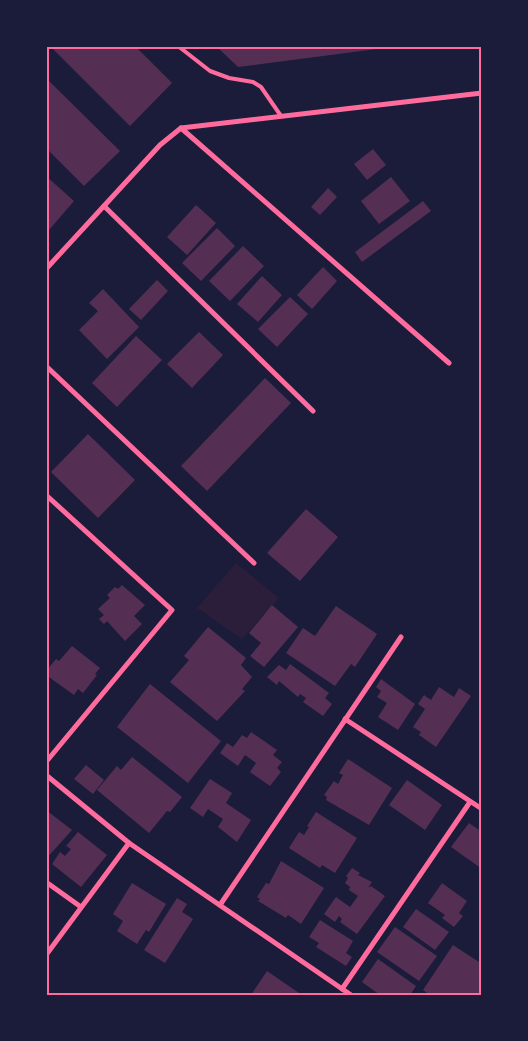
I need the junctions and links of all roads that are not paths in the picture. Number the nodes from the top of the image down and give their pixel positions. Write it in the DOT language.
graph roads {
  1 [pos="178,46"];
  2 [pos="482,93"];
  3 [pos="281,116"];
  4 [pos="181,128"];
  5 [pos="104,206"];
  6 [pos="46,269"];
  7 [pos="449,363"];
  8 [pos="46,366"];
  9 [pos="312,411"];
  10 [pos="46,495"];
  11 [pos="254,563"];
  12 [pos="401,637"];
  13 [pos="346,719"];
  14 [pos="46,762"];
  15 [pos="46,775"];
  16 [pos="470,802"];
  17 [pos="482,809"];
  18 [pos="129,843"];
  19 [pos="46,882"];
  20 [pos="220,905"];
  21 [pos="81,907"];
  22 [pos="46,955"];
  23 [pos="342,989"];
  24 [pos="351,995"];
  1 -- 3 [label="lane"];
  2 -- 3 [label="street"];
  3 -- 4 [label="street"];
  4 -- 5 [label="street"];
  4 -- 7 [label="street"];
  5 -- 6 [label="street"];
  5 -- 9 [label="street"];
  8 -- 11 [label="street"];
  10 -- 14 [label="street"];
  12 -- 13 [label="street"];
  13 -- 16 [label="street"];
  13 -- 20 [label="street"];
  15 -- 18 [label="street"];
  16 -- 17 [label="street"];
  16 -- 23 [label="street"];
  18 -- 20 [label="street"];
  18 -- 21 [label="street"];
  19 -- 21 [label="street"];
  20 -- 23 [label="street"];
  21 -- 22 [label="street"];
  23 -- 24 [label="street"];
}
